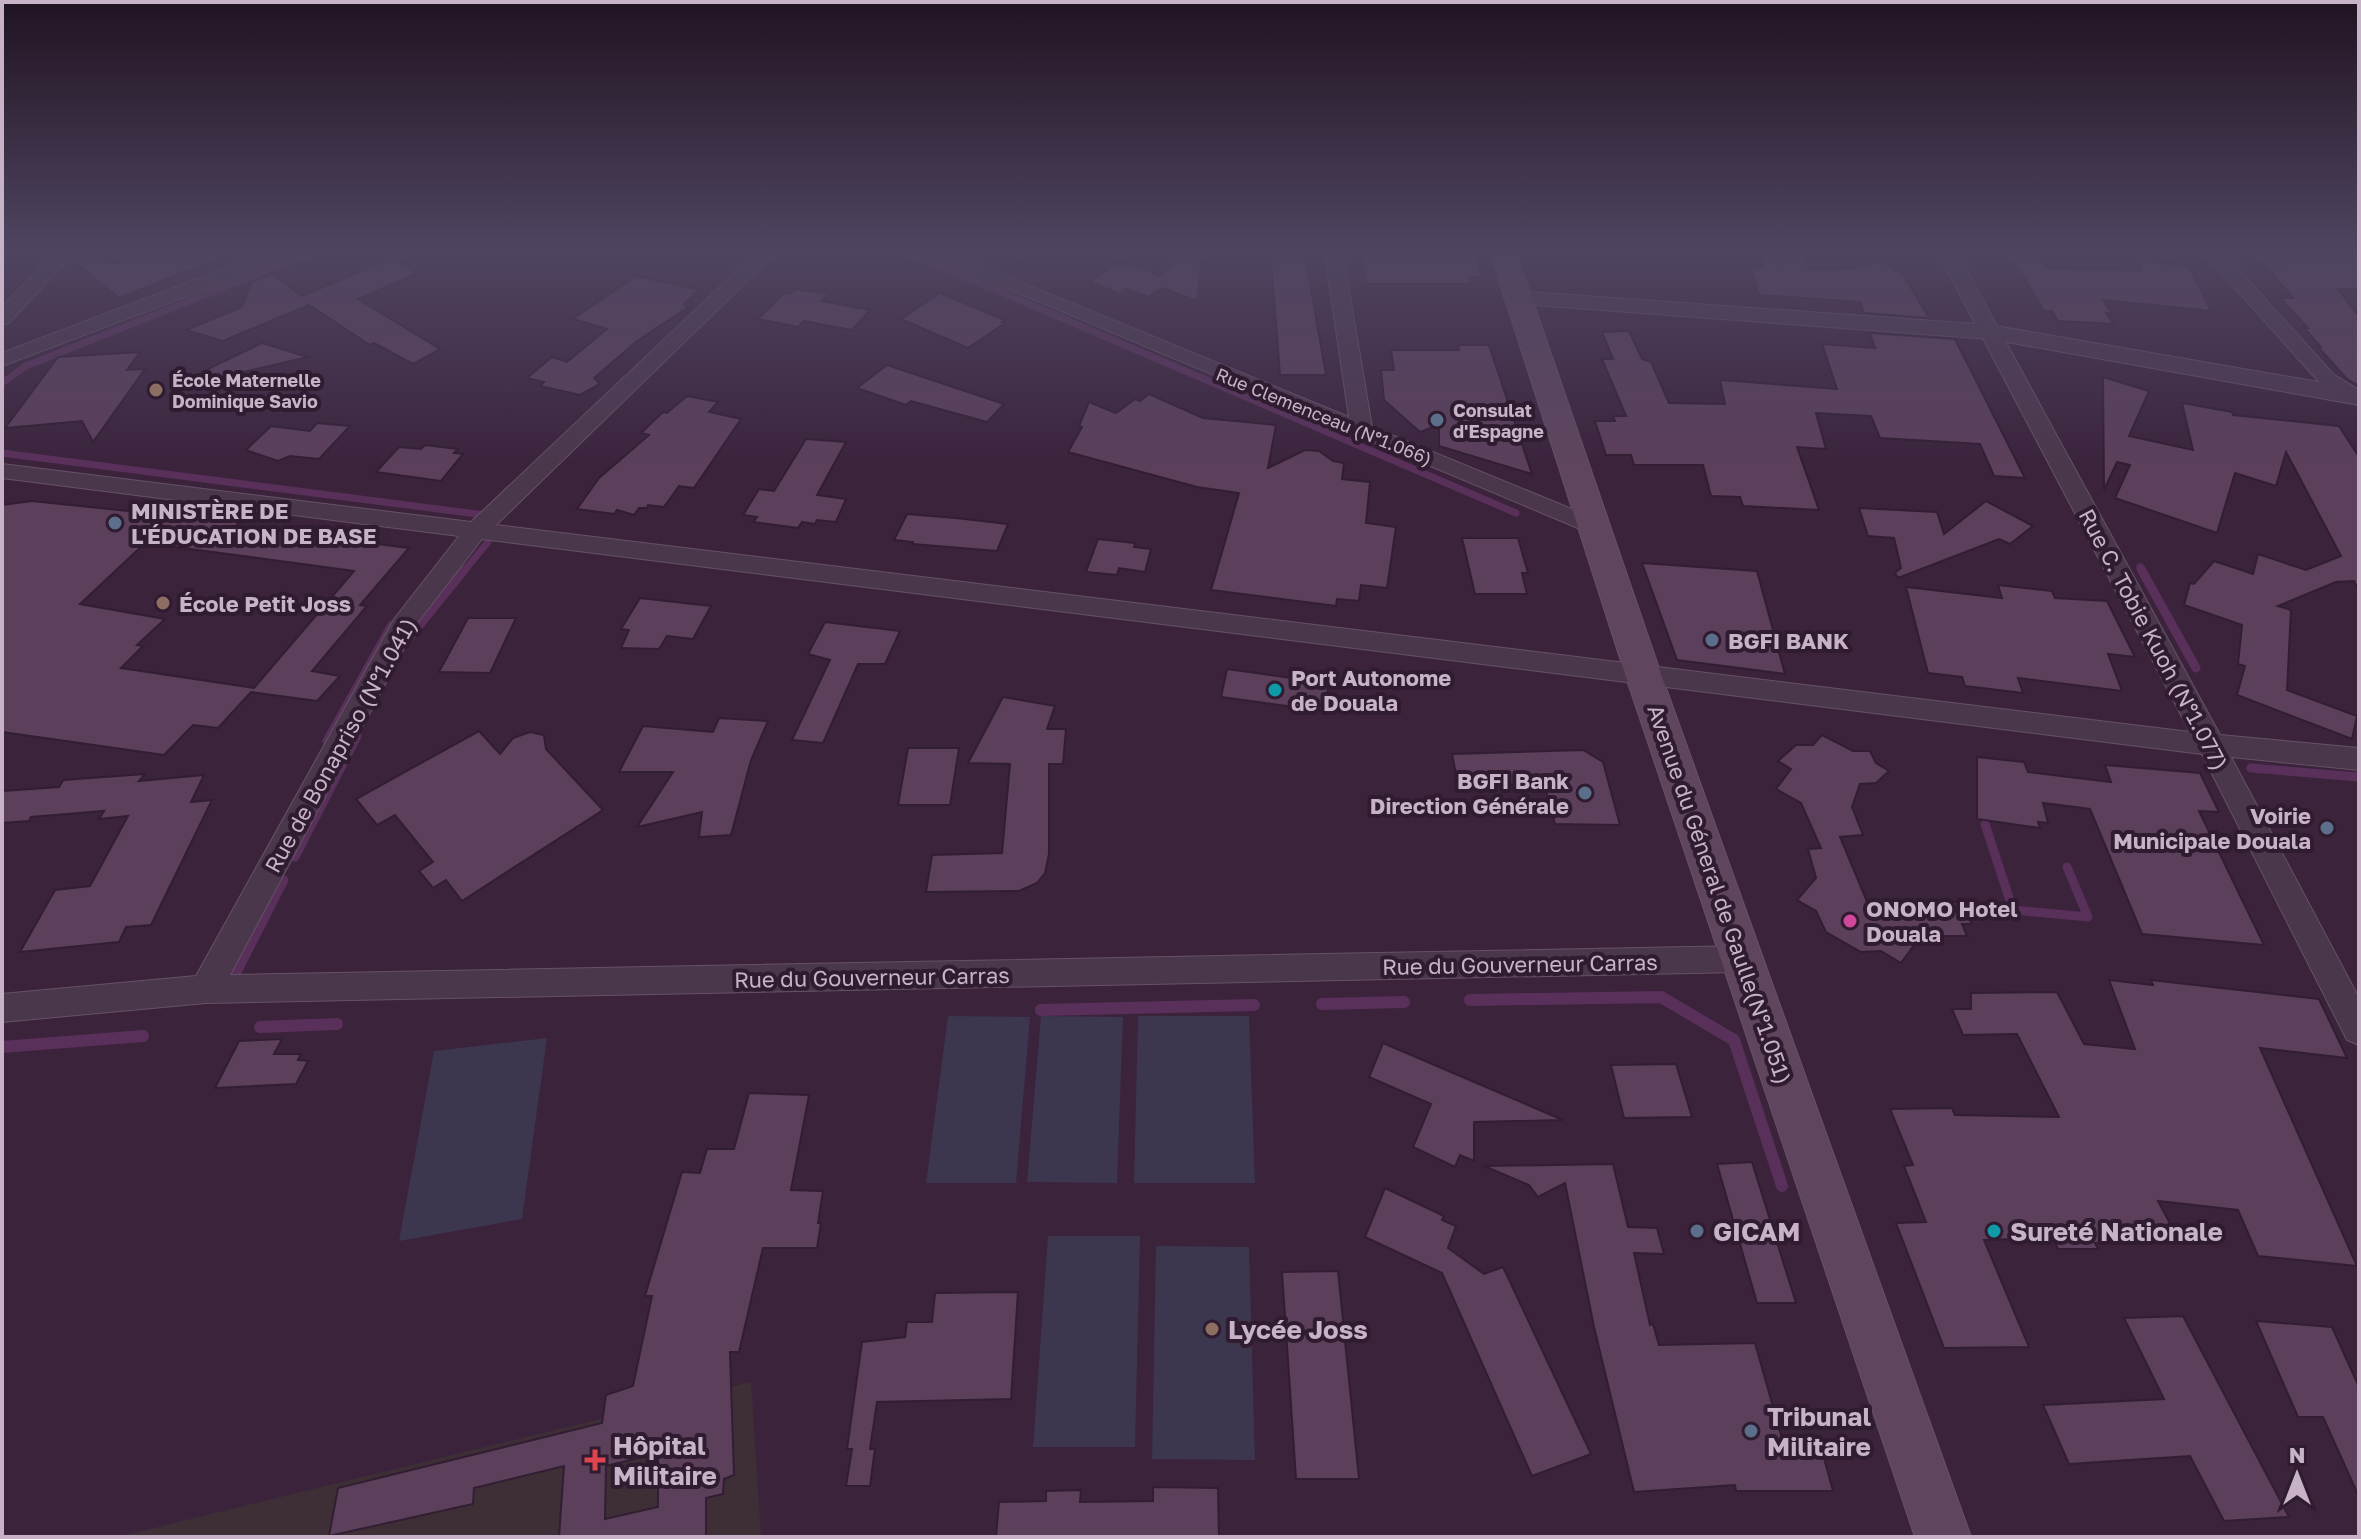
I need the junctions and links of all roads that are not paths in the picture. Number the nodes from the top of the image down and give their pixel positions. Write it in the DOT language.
graph roads {
  1 [pos="105,321"];
  2 [pos="695,321"];
  3 [pos="1096,321"];
  4 [pos="1344,321"];
  5 [pos="1524,321"];
  6 [pos="1834,321"];
  7 [pos="1984,321"];
  8 [pos="2274,321"];
  9 [pos="1990,332"];
  10 [pos="2,360"];
  11 [pos="2358,398"];
  12 [pos="1362,431"];
  13 [pos="2,471"];
  14 [pos="1593,526"];
  15 [pos="476,531"];
  16 [pos="1644,677"];
  17 [pos="2211,745"];
  18 [pos="2359,759"];
  19 [pos="1742,959"];
  20 [pos="206,989"];
  21 [pos="2,1008"];
  22 [pos="2359,1030"];
  23 [pos="1943,1537"];
  1 -- 10 [label="street"];
  2 -- 15 [label="street, Rue de Bonapriso (N°1.041)"];
  3 -- 12 [label="street, Rue Clemenceau (N°1.066)"];
  4 -- 12 [label="street"];
  5 -- 14 [label="main road, Avenue du Géneral de Gaulle(N°1.051)"];
  6 -- 9 [label="street"];
  7 -- 9 [label="street, Rue C. Tobie Kuoh (N°1.077)"];
  8 -- 11 [label="street"];
  9 -- 11 [label="street"];
  9 -- 17 [label="street, Rue C. Tobie Kuoh (N°1.077)"];
  12 -- 14 [label="street, Rue Clemenceau (N°1.066)"];
  13 -- 15 [label="street"];
  14 -- 16 [label="main road, Avenue du Géneral de Gaulle(N°1.051)"];
  15 -- 16 [label="street"];
  15 -- 20 [label="street, Rue de Bonapriso (N°1.041)"];
  16 -- 17 [label="street"];
  16 -- 19 [label="main road, Avenue du Géneral de Gaulle(N°1.051)"];
  17 -- 18 [label="street"];
  17 -- 22 [label="street, Rue C. Tobie Kuoh (N°1.077)"];
  19 -- 20 [label="street, Rue du Gouverneur Carras"];
  19 -- 23 [label="main road, Avenue du Géneral de Gaulle(N°1.051)"];
  20 -- 21 [label="street, Rue du Gouverneur Carras"];
}
